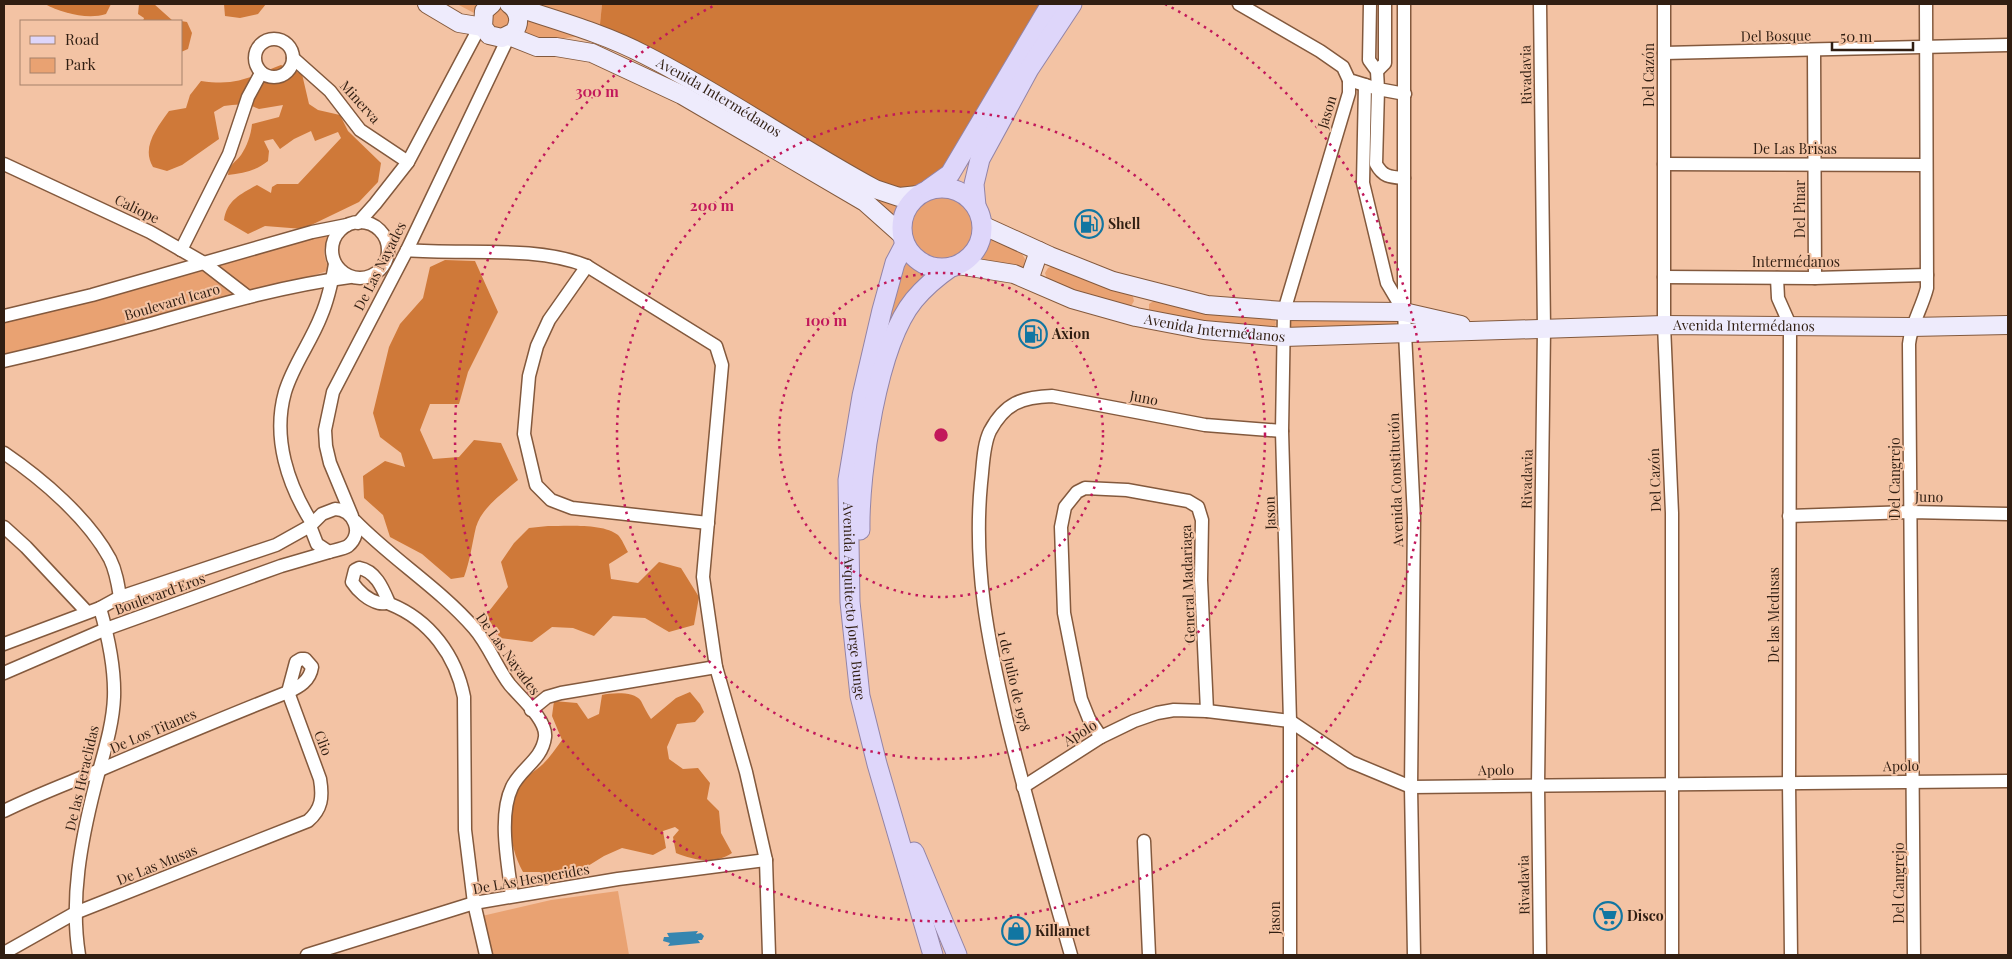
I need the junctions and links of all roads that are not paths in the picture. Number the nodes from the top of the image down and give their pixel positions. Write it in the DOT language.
graph roads {
  1 [pos="427,4"];
  2 [pos="492,4"];
  3 [pos="1051,4"];
  4 [pos="1072,4"];
  5 [pos="1239,4"];
  6 [pos="1370,4"];
  7 [pos="1385,4"];
  8 [pos="1404,4"];
  9 [pos="1540,4"];
  10 [pos="1664,4"];
  11 [pos="1926,4"];
  12 [pos="511,5"];
  13 [pos="483,26"];
  14 [pos="509,36"];
  15 [pos="2008,45"];
  16 [pos="1926,47"];
  17 [pos="1814,50"];
  18 [pos="1664,53"];
  19 [pos="293,58"];
  20 [pos="1377,71"];
  21 [pos="261,73"];
  22 [pos="1349,80"];
  23 [pos="1371,87"];
  24 [pos="1404,94"];
  25 [pos="408,162"];
  26 [pos="4,164"];
  27 [pos="1664,164"];
  28 [pos="1815,164"];
  29 [pos="1926,165"];
  30 [pos="1404,178"];
  31 [pos="922,193"];
  32 [pos="976,206"];
  33 [pos="352,224"];
  34 [pos="982,225"];
  35 [pos="382,232"];
  36 [pos="904,240"];
  37 [pos="181,250"];
  38 [pos="406,250"];
  39 [pos="1039,251"];
  40 [pos="204,263"];
  41 [pos="335,264"];
  42 [pos="587,266"];
  43 [pos="954,266"];
  44 [pos="383,267"];
  45 [pos="1927,275"];
  46 [pos="350,277"];
  47 [pos="1664,277"];
  48 [pos="1778,278"];
  49 [pos="1815,278"];
  50 [pos="332,279"];
  51 [pos="1029,280"];
  52 [pos="1143,289"];
  53 [pos="248,296"];
  54 [pos="1284,312"];
  55 [pos="1404,312"];
  56 [pos="4,316"];
  57 [pos="1136,317"];
  58 [pos="2008,324"];
  59 [pos="1664,325"];
  60 [pos="1790,325"];
  61 [pos="1911,327"];
  62 [pos="1481,329"];
  63 [pos="1544,329"];
  64 [pos="1405,334"];
  65 [pos="1284,337"];
  66 [pos="4,361"];
  67 [pos="1005,411"];
  68 [pos="1282,431"];
  69 [pos="4,453"];
  70 [pos="1910,512"];
  71 [pos="2008,514"];
  72 [pos="1789,516"];
  73 [pos="353,518"];
  74 [pos="708,523"];
  75 [pos="311,525"];
  76 [pos="4,527"];
  77 [pos="329,552"];
  78 [pos="120,597"];
  79 [pos="389,603"];
  80 [pos="100,608"];
  81 [pos="87,612"];
  82 [pos="106,629"];
  83 [pos="4,644"];
  84 [pos="716,667"];
  85 [pos="4,673"];
  86 [pos="288,692"];
  87 [pos="531,710"];
  88 [pos="1207,711"];
  89 [pos="1290,720"];
  90 [pos="1101,737"];
  91 [pos="99,770"];
  92 [pos="1914,781"];
  93 [pos="2008,781"];
  94 [pos="1789,783"];
  95 [pos="1538,784"];
  96 [pos="1672,784"];
  97 [pos="1023,787"];
  98 [pos="1411,787"];
  99 [pos="320,806"];
  100 [pos="4,811"];
  101 [pos="1144,841"];
  102 [pos="766,860"];
  103 [pos="512,896"];
  104 [pos="474,903"];
  105 [pos="75,913"];
  106 [pos="4,954"];
  107 [pos="79,955"];
  108 [pos="307,955"];
  109 [pos="486,955"];
  110 [pos="769,955"];
  111 [pos="933,955"];
  112 [pos="957,955"];
  113 [pos="1071,955"];
  114 [pos="1149,955"];
  115 [pos="1290,955"];
  116 [pos="1414,955"];
  117 [pos="1540,955"];
  118 [pos="1672,955"];
  119 [pos="1791,955"];
  120 [pos="1914,955"];
  1 -- 13 [label="main road"];
  2 -- 13 [label="main road"];
  3 -- 31 [label="main road"];
  4 -- 32 [label="main road"];
  5 -- 22 [label="street"];
  6 -- 20 [label="street"];
  7 -- 20 [label="street"];
  8 -- 24 [label="street, Avenida Constitución"];
  9 -- 63 [label="street, Rivadavia"];
  10 -- 18 [label="street, Del Cazón"];
  11 -- 16 [label="street, Del Cangrejo"];
  12 -- 14 [label="main road"];
  12 -- 31 [label="main road, Avenida Intermédanos"];
  13 -- 14 [label="main road"];
  13 -- 25 [label="street"];
  14 -- 36 [label="main road"];
  14 -- 38 [label="street, De Las Nayades"];
  15 -- 16 [label="street, Del Bosque"];
  16 -- 17 [label="street, Del Bosque"];
  16 -- 29 [label="street, Del Cangrejo"];
  17 -- 18 [label="street, Del Bosque"];
  17 -- 28 [label="street, Del Pinar"];
  18 -- 27 [label="street, Del Cazón"];
  19 -- 21 [label="street"];
  19 -- 21 [label="street"];
  19 -- 25 [label="street, Minerva"];
  20 -- 23 [label="street"];
  21 -- 37 [label="street"];
  22 -- 23 [label="street"];
  22 -- 54 [label="street, Jason"];
  23 -- 24 [label="street"];
  23 -- 30 [label="street"];
  23 -- 55 [label="street"];
  24 -- 30 [label="street, Avenida Constitución"];
  25 -- 33 [label="street"];
  26 -- 37 [label="street, Caliope"];
  27 -- 28 [label="street, De Las Brisas"];
  27 -- 47 [label="street, Del Cazón"];
  28 -- 29 [label="street, De Las Brisas"];
  28 -- 49 [label="street, Del Pinar"];
  29 -- 45 [label="street, Del Cangrejo"];
  30 -- 55 [label="street, Avenida Constitución"];
  31 -- 32 [label="main road"];
  31 -- 36 [label="main road"];
  32 -- 34 [label="main road"];
  33 -- 35 [label="street"];
  33 -- 40 [label="street, Boulevard Icaro"];
  33 -- 41 [label="street"];
  34 -- 39 [label="main road, Avenida Intermédanos"];
  34 -- 43 [label="main road"];
  35 -- 38 [label="street"];
  35 -- 44 [label="street"];
  36 -- 43 [label="main road"];
  36 -- 111 [label="main road, Avenida Arquitecto Jorge Bunge"];
  37 -- 40 [label="street, Caliope"];
  38 -- 42 [label="street"];
  38 -- 44 [label="street"];
  38 -- 73 [label="street, De Las Nayades"];
  39 -- 51 [label="main road"];
  39 -- 52 [label="main road, Avenida Intermédanos"];
  40 -- 53 [label="street, Caliope"];
  40 -- 56 [label="street, Boulevard Icaro"];
  41 -- 46 [label="street"];
  41 -- 50 [label="street"];
  42 -- 74 [label="street"];
  42 -- 74 [label="street"];
  43 -- 51 [label="main road, Avenida Intermédanos"];
  43 -- 112 [label="main road, Avenida Arquitecto Jorge Bunge"];
  44 -- 46 [label="street"];
  45 -- 49 [label="street, Intermédanos"];
  45 -- 61 [label="street, Del Cangrejo"];
  46 -- 50 [label="street, Boulevard Icaro"];
  47 -- 48 [label="street, Intermédanos"];
  47 -- 59 [label="street, Del Cazón"];
  48 -- 49 [label="street, Intermédanos"];
  48 -- 60 [label="street, De las Medusas"];
  50 -- 53 [label="street, Boulevard Icaro"];
  50 -- 75 [label="street"];
  51 -- 57 [label="main road, Avenida Intermédanos"];
  52 -- 54 [label="main road, Avenida Intermédanos"];
  52 -- 57 [label="main road"];
  53 -- 66 [label="street, Boulevard Icaro"];
  54 -- 55 [label="main road, Avenida Intermédanos"];
  54 -- 65 [label="street, Jason"];
  55 -- 62 [label="main road, Avenida Intermédanos"];
  55 -- 64 [label="street, Avenida Constitución"];
  57 -- 65 [label="main road, Avenida Intermédanos"];
  58 -- 61 [label="main road, Avenida Intermédanos"];
  59 -- 60 [label="main road, Avenida Intermédanos"];
  59 -- 63 [label="main road, Avenida Intermédanos"];
  59 -- 96 [label="street, Del Cazón"];
  60 -- 61 [label="main road, Avenida Intermédanos"];
  60 -- 72 [label="street, De las Medusas"];
  61 -- 70 [label="street, Del Cangrejo"];
  62 -- 63 [label="main road, Avenida Intermédanos"];
  62 -- 64 [label="main road, Avenida Intermédanos"];
  63 -- 95 [label="street, Rivadavia"];
  64 -- 65 [label="main road, Avenida Intermédanos"];
  64 -- 98 [label="street, Avenida Constitución"];
  65 -- 68 [label="street, Jason"];
  67 -- 68 [label="street, Juno"];
  67 -- 97 [label="street, 1 de Julio de 1978"];
  68 -- 89 [label="street, Jason"];
  69 -- 78 [label="street"];
  70 -- 71 [label="street, Juno"];
  70 -- 72 [label="street, Juno"];
  70 -- 92 [label="street, Del Cangrejo"];
  72 -- 94 [label="street, De las Medusas"];
  73 -- 75 [label="street"];
  73 -- 77 [label="street"];
  73 -- 87 [label="street, De Las Nayades"];
  74 -- 84 [label="street"];
  75 -- 77 [label="street"];
  75 -- 78 [label="street, Boulevard Eros"];
  76 -- 81 [label="street"];
  77 -- 82 [label="street, Boulevard Eros"];
  78 -- 80 [label="street, Boulevard Eros"];
  79 -- 104 [label="street"];
  80 -- 81 [label="street, Boulevard Eros"];
  80 -- 82 [label="street, De las Heraclidas"];
  81 -- 83 [label="street, Boulevard Eros"];
  82 -- 85 [label="street, Boulevard Eros"];
  82 -- 91 [label="street, De las Heraclidas"];
  84 -- 87 [label="street"];
  84 -- 102 [label="street"];
  86 -- 91 [label="street, De Los Titanes"];
  86 -- 99 [label="street, Clio"];
  87 -- 103 [label="street, De Las Nayades"];
  88 -- 89 [label="street, Apolo"];
  88 -- 90 [label="street, Apolo"];
  88 -- 90 [label="street, General Madariaga"];
  89 -- 98 [label="street, Apolo"];
  89 -- 115 [label="street, Jason"];
  90 -- 97 [label="street, Apolo"];
  91 -- 100 [label="street, De Los Titanes"];
  91 -- 105 [label="street, De las Heraclidas"];
  92 -- 93 [label="street, Apolo"];
  92 -- 94 [label="street, Apolo"];
  92 -- 120 [label="street, Del Cangrejo"];
  94 -- 96 [label="street, Apolo"];
  94 -- 119 [label="street, De las Medusas"];
  95 -- 96 [label="street, Apolo"];
  95 -- 98 [label="street, Apolo"];
  95 -- 117 [label="street, Rivadavia"];
  96 -- 118 [label="street, Del Cazón"];
  97 -- 113 [label="street, 1 de Julio de 1978"];
  98 -- 116 [label="street, Avenida Constitución"];
  99 -- 105 [label="street, De Las Musas"];
  101 -- 114 [label="street"];
  102 -- 103 [label="street, De LAs Hesperides"];
  102 -- 110 [label="street"];
  103 -- 104 [label="street, De LAs Hesperides"];
  104 -- 108 [label="street, De LAs Hesperides"];
  104 -- 109 [label="street"];
  105 -- 106 [label="street, De Las Musas"];
  105 -- 107 [label="street, De las Heraclidas"];
}
